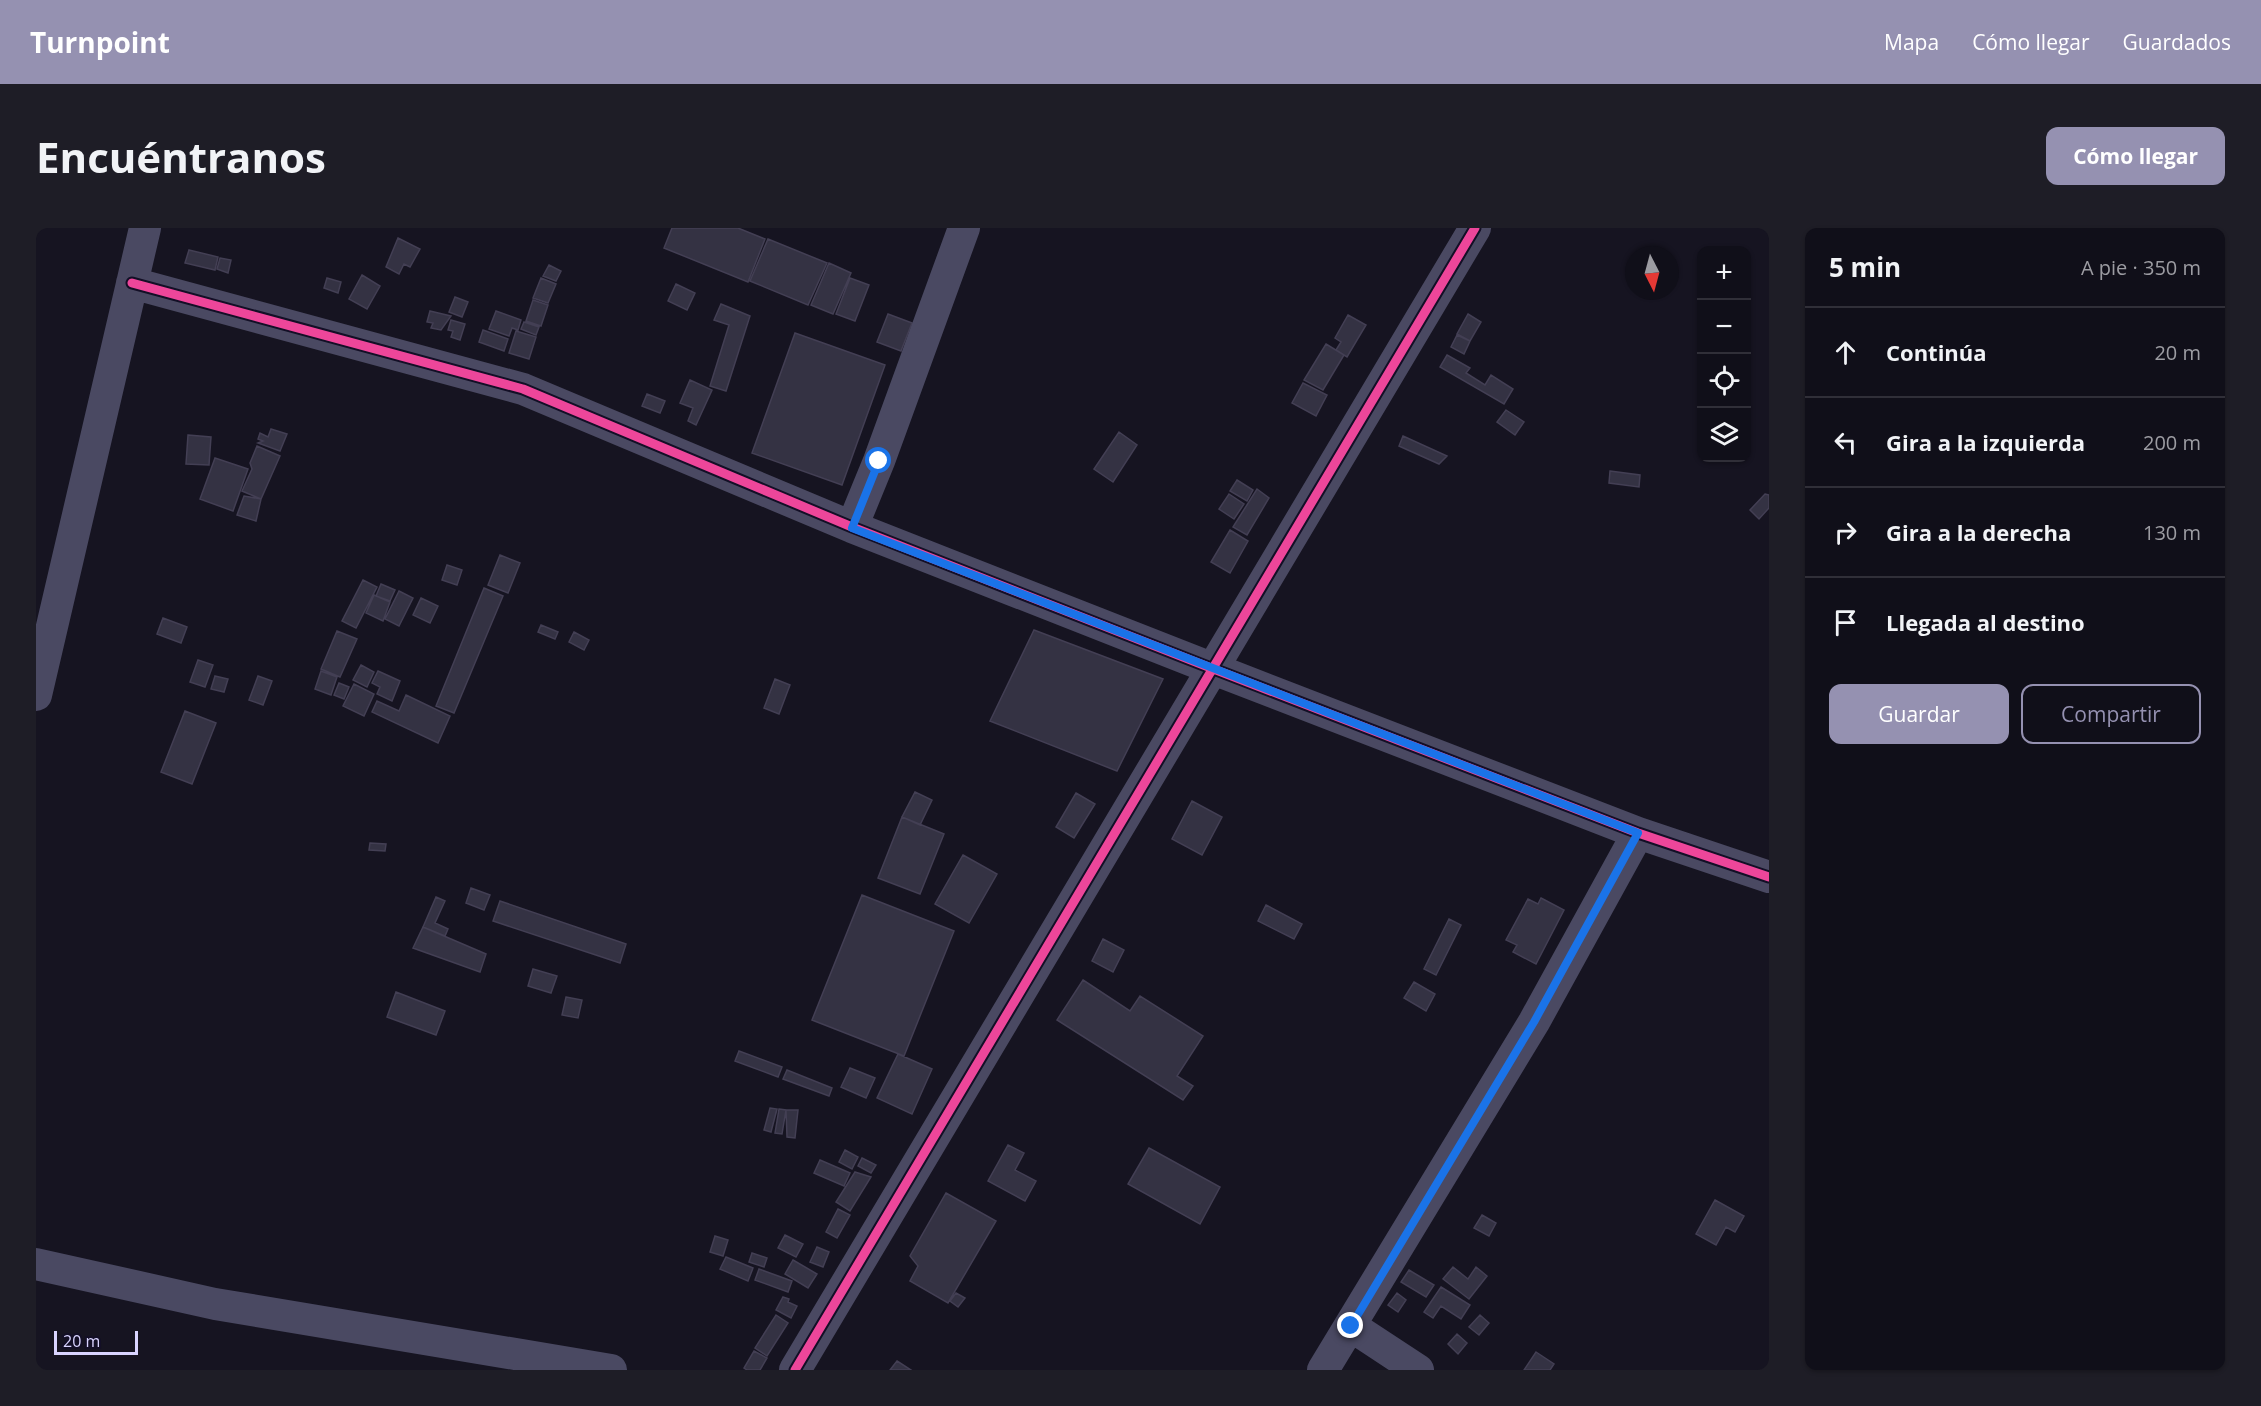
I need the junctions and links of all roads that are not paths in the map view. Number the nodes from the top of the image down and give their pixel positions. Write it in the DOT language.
graph roads {
  1 [pos="145,228"];
  2 [pos="964,228"];
  3 [pos="1475,228"];
  4 [pos="132,283"];
  5 [pos="852,528"];
  6 [pos="1211,668"];
  7 [pos="36,695"];
  8 [pos="1638,833"];
  9 [pos="1769,877"];
  10 [pos="36,1264"];
  11 [pos="1351,1326"];
  12 [pos="611,1370"];
  13 [pos="795,1370"];
  14 [pos="1323,1370"];
  15 [pos="1418,1370"];
  1 -- 4 [label="street"];
  2 -- 5 [label="street"];
  3 -- 6 [label="street"];
  4 -- 5 [label="street"];
  4 -- 7 [label="street"];
  5 -- 6 [label="street"];
  6 -- 8 [label="street"];
  6 -- 13 [label="street"];
  8 -- 9 [label="street"];
  8 -- 11 [label="street"];
  10 -- 12 [label="street"];
  11 -- 14 [label="street"];
  11 -- 15 [label="street"];
}
